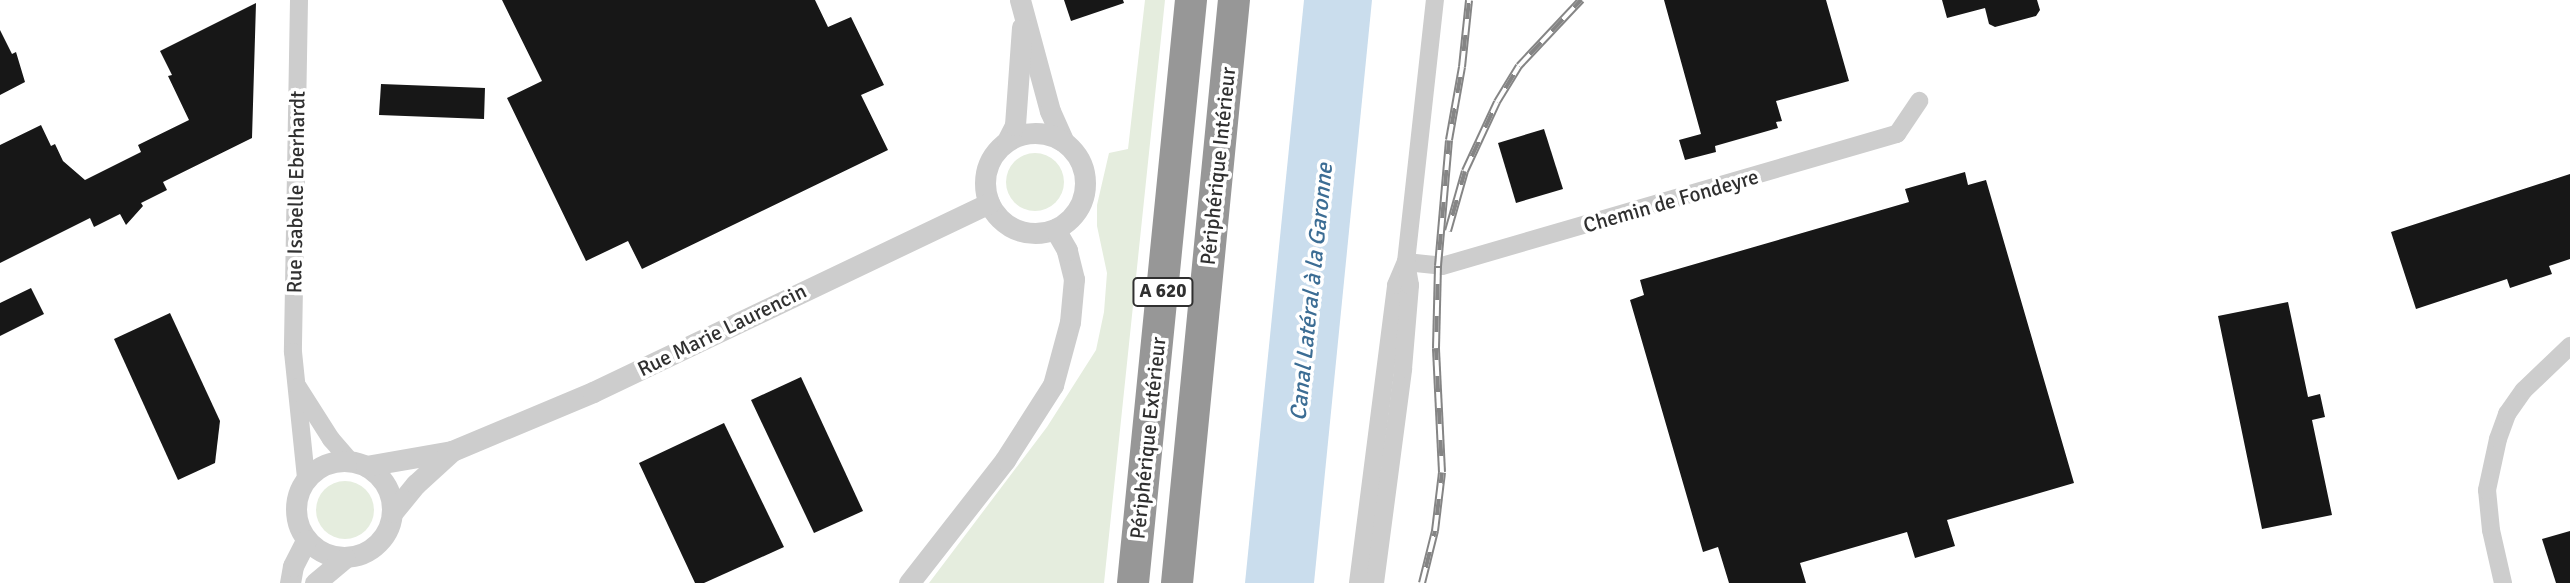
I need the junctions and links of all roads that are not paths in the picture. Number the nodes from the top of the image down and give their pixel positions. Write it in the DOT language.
graph roads {
  1 [pos="299,0"];
  2 [pos="1191,0"];
  3 [pos="1234,0"];
  4 [pos="1435,0"];
  5 [pos="1022,6"];
  6 [pos="1919,101"];
  7 [pos="1007,141"];
  8 [pos="1064,142"];
  9 [pos="989,203"];
  10 [pos="1055,229"];
  11 [pos="1406,262"];
  12 [pos="2570,346"];
  13 [pos="297,384"];
  14 [pos="452,451"];
  15 [pos="358,464"];
  16 [pos="306,478"];
  17 [pos="393,512"];
  18 [pos="306,540"];
  19 [pos="345,558"];
  20 [pos="290,583"];
  21 [pos="315,583"];
  22 [pos="909,583"];
  23 [pos="1133,583"];
  24 [pos="1177,583"];
  25 [pos="1357,583"];
  26 [pos="1375,583"];
  27 [pos="2503,583"];
  1 -- 13 [label="street, Rue Isabelle Eberhardt"];
  2 -- 23 [label="highway, Périphérique Extérieur / A 620"];
  3 -- 24 [label="highway, Périphérique Intérieur / A 620"];
  4 -- 11 [label="street"];
  5 -- 7 [label="street"];
  5 -- 8 [label="street"];
  6 -- 11 [label="street, Chemin de Fondeyre"];
  7 -- 8 [label="street"];
  7 -- 9 [label="street"];
  8 -- 10 [label="street"];
  9 -- 10 [label="street"];
  9 -- 14 [label="street, Rue Marie Laurencin"];
  10 -- 22 [label="street"];
  11 -- 25 [label="street"];
  11 -- 26 [label="street"];
  12 -- 27 [label="street"];
  13 -- 15 [label="street, Rue Isabelle Eberhardt"];
  13 -- 16 [label="street, Rue Isabelle Eberhardt"];
  14 -- 15 [label="street, Rue Marie Laurencin"];
  14 -- 17 [label="street, Rue Marie Laurencin"];
  15 -- 16 [label="street"];
  15 -- 17 [label="street"];
  16 -- 18 [label="street"];
  17 -- 19 [label="street"];
  18 -- 19 [label="street"];
  18 -- 20 [label="street"];
  19 -- 21 [label="street"];
}
